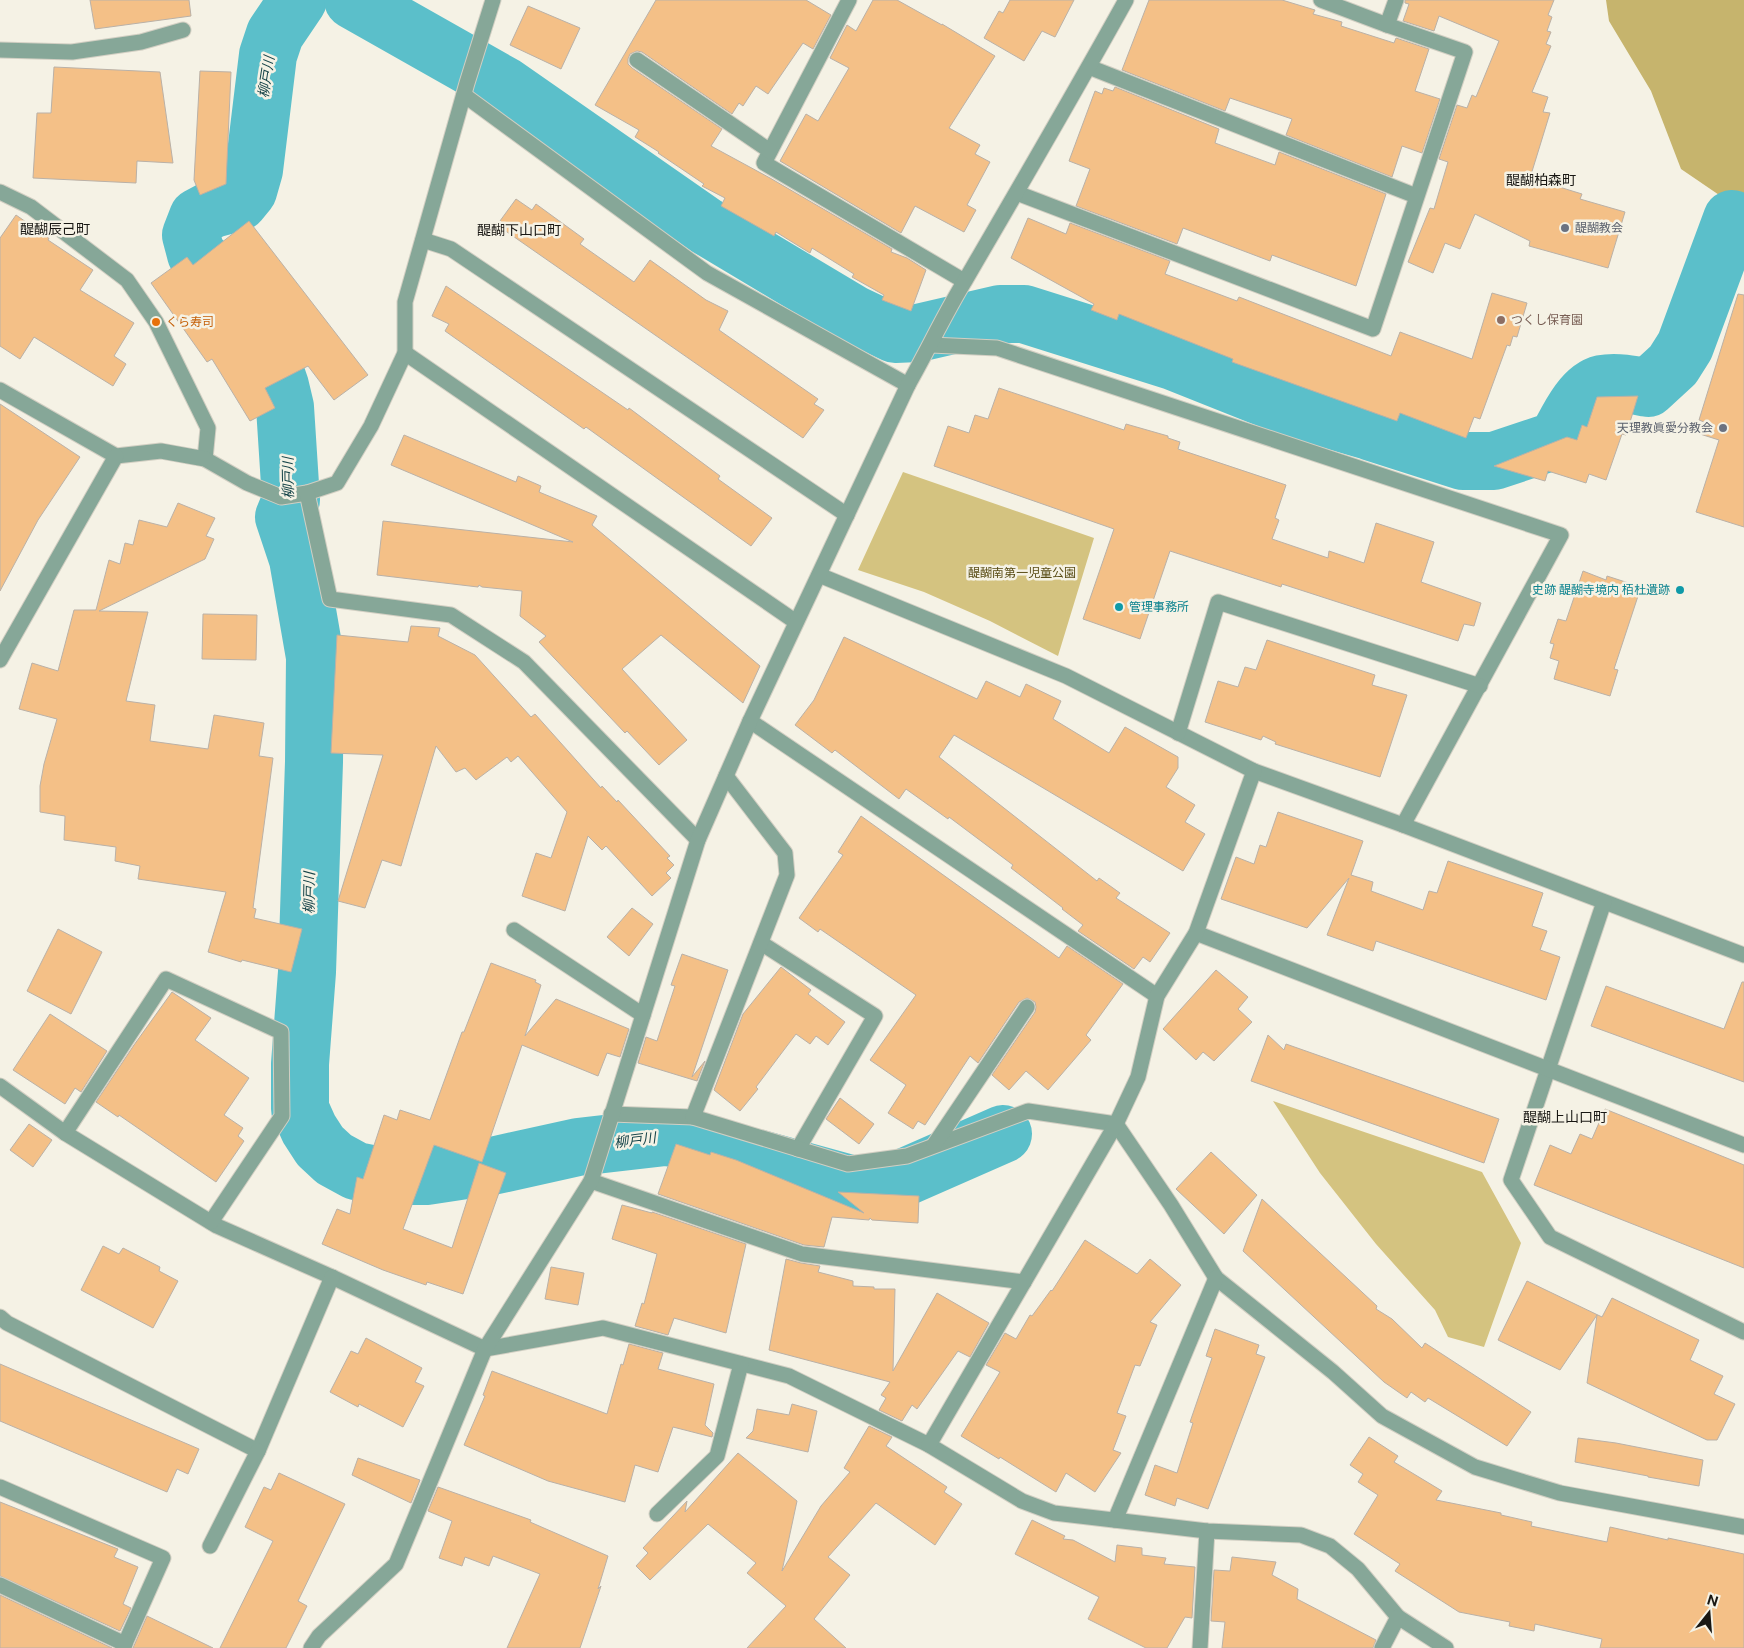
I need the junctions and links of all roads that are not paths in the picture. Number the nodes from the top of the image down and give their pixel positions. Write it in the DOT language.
graph roads {
  1 [pos="493,0"];
  2 [pos="849,0"];
  3 [pos="1126,0"];
  4 [pos="1321,0"];
  5 [pos="1396,0"];
  6 [pos="1387,24"];
  7 [pos="183,30"];
  8 [pos="0,50"];
  9 [pos="637,60"];
  10 [pos="1089,67"];
  11 [pos="464,95"];
  12 [pos="770,151"];
  13 [pos="0,192"];
  14 [pos="1017,193"];
  15 [pos="1416,196"];
  16 [pos="423,240"];
  17 [pos="964,282"];
  18 [pos="932,344"];
  19 [pos="405,353"];
  20 [pos="908,385"];
  21 [pos="0,390"];
  22 [pos="116,456"];
  23 [pos="205,459"];
  24 [pos="307,492"];
  25 [pos="847,515"];
  26 [pos="819,575"];
  27 [pos="796,622"];
  28 [pos="0,660"];
  29 [pos="1480,686"];
  30 [pos="750,721"];
  31 [pos="1178,733"];
  32 [pos="1254,772"];
  33 [pos="726,776"];
  34 [pos="1403,825"];
  35 [pos="698,840"];
  36 [pos="1604,902"];
  37 [pos="514,930"];
  38 [pos="1196,933"];
  39 [pos="761,943"];
  40 [pos="1744,955"];
  41 [pos="1157,996"];
  42 [pos="1027,1007"];
  43 [pos="642,1015"];
  44 [pos="1548,1069"];
  45 [pos="0,1086"];
  46 [pos="611,1114"];
  47 [pos="693,1117"];
  48 [pos="1116,1124"];
  49 [pos="65,1133"];
  50 [pos="1744,1145"];
  51 [pos="934,1146"];
  52 [pos="798,1149"];
  53 [pos="591,1181"];
  54 [pos="210,1222"];
  55 [pos="332,1278"];
  56 [pos="1216,1278"];
  57 [pos="1024,1282"];
  58 [pos="0,1317"];
  59 [pos="1744,1332"];
  60 [pos="485,1349"];
  61 [pos="741,1364"];
  62 [pos="929,1445"];
  63 [pos="258,1451"];
  64 [pos="0,1487"];
  65 [pos="657,1514"];
  66 [pos="1114,1520"];
  67 [pos="1744,1527"];
  68 [pos="1207,1531"];
  69 [pos="210,1546"];
  70 [pos="0,1585"];
  71 [pos="1398,1617"];
  72 [pos="124,1646"];
  73 [pos="310,1648"];
  74 [pos="1200,1648"];
  75 [pos="1382,1648"];
  76 [pos="1446,1648"];
  1 -- 11 [label="street"];
  2 -- 12 [label="street"];
  3 -- 10 [label="street"];
  4 -- 6 [label="street"];
  5 -- 6 [label="street"];
  6 -- 15 [label="street"];
  7 -- 8 [label="street"];
  9 -- 12 [label="street"];
  10 -- 14 [label="street"];
  10 -- 15 [label="street"];
  11 -- 16 [label="street"];
  11 -- 20 [label="street"];
  12 -- 17 [label="street"];
  13 -- 23 [label="street"];
  14 -- 15 [label="street"];
  14 -- 17 [label="street"];
  16 -- 19 [label="street"];
  16 -- 25 [label="street"];
  17 -- 18 [label="street"];
  18 -- 20 [label="street"];
  18 -- 29 [label="street"];
  19 -- 24 [label="street"];
  19 -- 27 [label="street"];
  20 -- 25 [label="street"];
  21 -- 22 [label="street"];
  22 -- 23 [label="street"];
  22 -- 28 [label="street"];
  23 -- 24 [label="street"];
  24 -- 35 [label="street"];
  25 -- 26 [label="street"];
  26 -- 27 [label="street"];
  26 -- 31 [label="street"];
  27 -- 30 [label="street"];
  29 -- 31 [label="street"];
  29 -- 34 [label="street"];
  30 -- 33 [label="street"];
  30 -- 41 [label="street"];
  31 -- 32 [label="street"];
  32 -- 34 [label="street"];
  32 -- 38 [label="street"];
  33 -- 35 [label="street"];
  33 -- 39 [label="street"];
  34 -- 36 [label="street"];
  35 -- 43 [label="street"];
  36 -- 40 [label="street"];
  36 -- 44 [label="street"];
  37 -- 43 [label="street"];
  38 -- 41 [label="street"];
  38 -- 44 [label="street"];
  39 -- 47 [label="street"];
  39 -- 52 [label="street"];
  41 -- 48 [label="street"];
  42 -- 51 [label="street"];
  43 -- 46 [label="street"];
  44 -- 50 [label="street"];
  44 -- 59 [label="street"];
  45 -- 49 [label="street"];
  46 -- 47 [label="street"];
  46 -- 53 [label="street"];
  47 -- 52 [label="street"];
  48 -- 51 [label="street"];
  48 -- 56 [label="street"];
  48 -- 57 [label="street"];
  49 -- 54 [label="street"];
  49 -- 54 [label="street"];
  51 -- 52 [label="street"];
  53 -- 57 [label="street"];
  53 -- 60 [label="street"];
  54 -- 55 [label="street"];
  55 -- 60 [label="street"];
  55 -- 63 [label="street"];
  56 -- 66 [label="street"];
  56 -- 67 [label="street"];
  57 -- 62 [label="street"];
  58 -- 63 [label="street"];
  60 -- 61 [label="street"];
  60 -- 73 [label="street"];
  61 -- 62 [label="street"];
  61 -- 65 [label="street"];
  62 -- 66 [label="street"];
  63 -- 69 [label="street"];
  64 -- 72 [label="street"];
  66 -- 68 [label="street"];
  68 -- 71 [label="street"];
  68 -- 74 [label="street"];
  70 -- 72 [label="street"];
  71 -- 75 [label="street"];
  71 -- 76 [label="street"];
}
